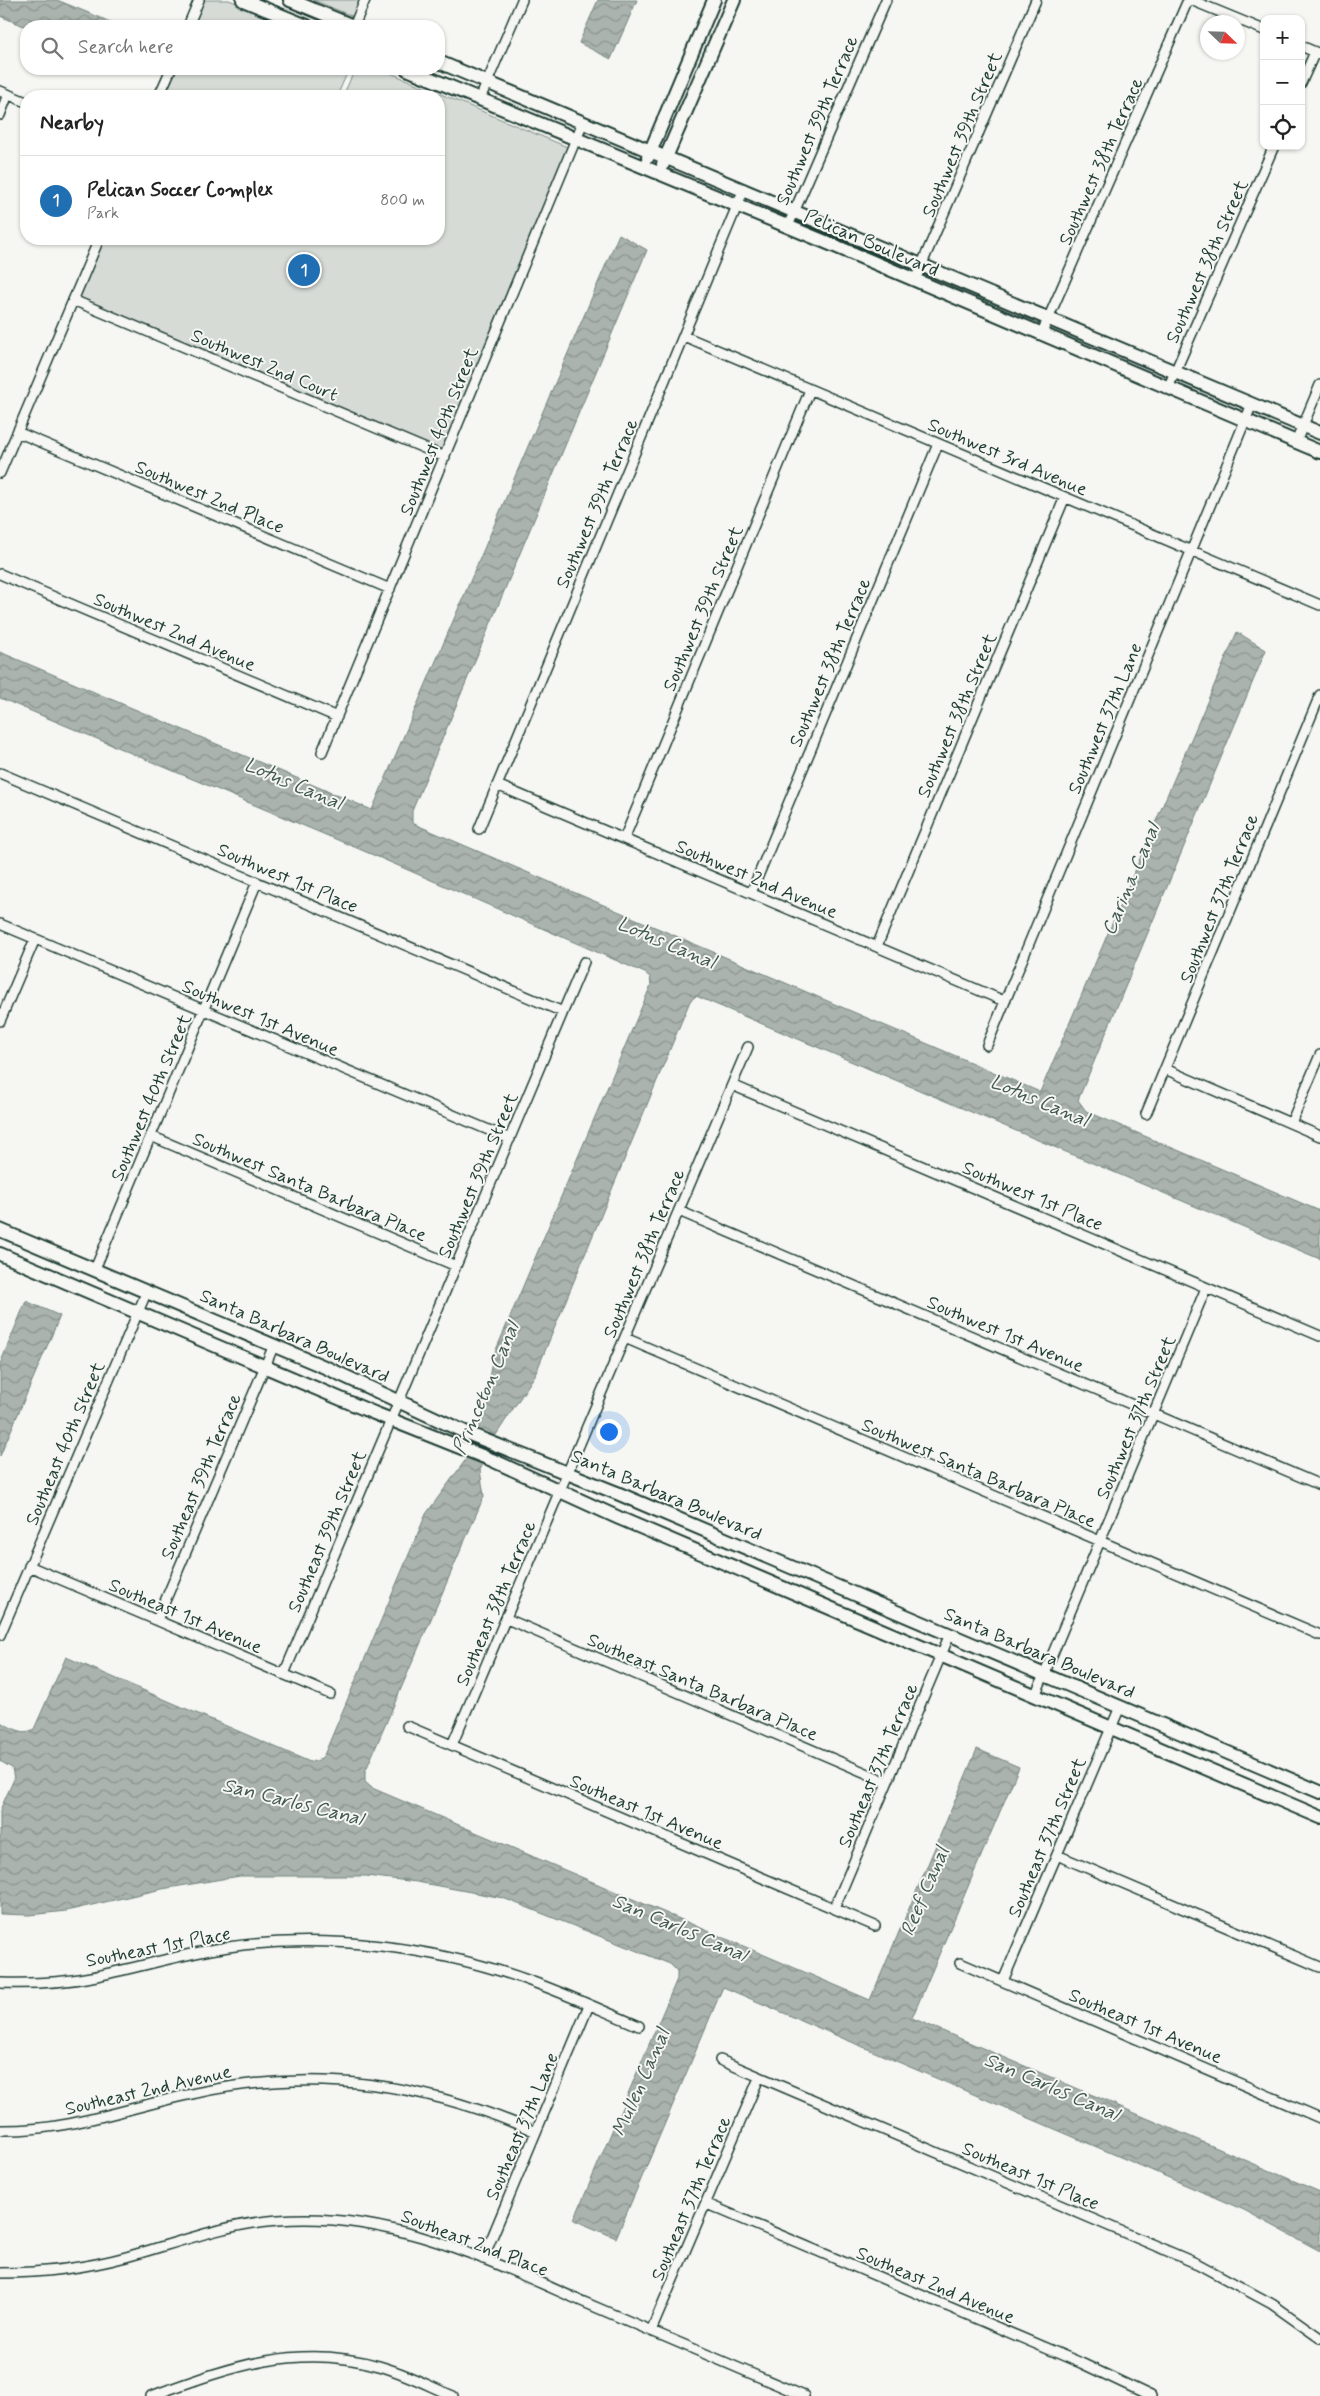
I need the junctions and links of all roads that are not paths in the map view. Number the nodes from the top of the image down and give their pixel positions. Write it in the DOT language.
graph roads {
  1 [pos="199,0"];
  2 [pos="243,0"];
  3 [pos="290,0"];
  4 [pos="365,0"];
  5 [pos="522,0"];
  6 [pos="714,0"];
  7 [pos="734,0"];
  8 [pos="886,0"];
  9 [pos="1036,0"];
  10 [pos="1189,0"];
  11 [pos="191,20"];
  12 [pos="292,20"];
  13 [pos="339,20"];
  14 [pos="357,20"];
  15 [pos="1260,28"];
  16 [pos="1305,48"];
  17 [pos="1317,53"];
  18 [pos="445,64"];
  19 [pos="168,75"];
  20 [pos="422,75"];
  21 [pos="1305,76"];
  22 [pos="486,81"];
  23 [pos="162,90"];
  24 [pos="4,93"];
  25 [pos="480,99"];
  26 [pos="20,100"];
  27 [pos="0,115"];
  28 [pos="584,122"];
  29 [pos="576,139"];
  30 [pos="651,149"];
  31 [pos="1272,150"];
  32 [pos="666,156"];
  33 [pos="644,167"];
  34 [pos="660,173"];
  35 [pos="744,190"];
  36 [pos="738,206"];
  37 [pos="795,211"];
  38 [pos="788,226"];
  39 [pos="96,245"];
  40 [pos="922,264"];
  41 [pos="915,280"];
  42 [pos="73,300"];
  43 [pos="1048,318"];
  44 [pos="1041,335"];
  45 [pos="684,336"];
  46 [pos="1177,371"];
  47 [pos="1320,385"];
  48 [pos="1168,388"];
  49 [pos="810,390"];
  50 [pos="1252,404"];
  51 [pos="1245,422"];
  52 [pos="1302,425"];
  53 [pos="17,432"];
  54 [pos="1320,433"];
  55 [pos="1296,442"];
  56 [pos="938,444"];
  57 [pos="1320,452"];
  58 [pos="445,457"];
  59 [pos="0,473"];
  60 [pos="1065,497"];
  61 [pos="1192,550"];
  62 [pos="0,574"];
  63 [pos="390,589"];
  64 [pos="1320,605"];
  65 [pos="1320,695"];
  66 [pos="337,717"];
  67 [pos="322,752"];
  68 [pos="0,773"];
  69 [pos="497,785"];
  70 [pos="479,829"];
  71 [pos="624,839"];
  72 [pos="257,882"];
  73 [pos="751,893"];
  74 [pos="0,924"];
  75 [pos="34,939"];
  76 [pos="878,946"];
  77 [pos="584,962"];
  78 [pos="1004,1001"];
  79 [pos="204,1010"];
  80 [pos="563,1012"];
  81 [pos="0,1021"];
  82 [pos="987,1045"];
  83 [pos="748,1047"];
  84 [pos="1320,1056"];
  85 [pos="1165,1069"];
  86 [pos="732,1085"];
  87 [pos="1146,1114"];
  88 [pos="1291,1123"];
  89 [pos="151,1136"];
  90 [pos="1320,1136"];
  91 [pos="510,1139"];
  92 [pos="679,1211"];
  93 [pos="0,1230"];
  94 [pos="0,1254"];
  95 [pos="456,1266"];
  96 [pos="95,1269"];
  97 [pos="1206,1288"];
  98 [pos="147,1291"];
  99 [pos="137,1313"];
  100 [pos="1320,1336"];
  101 [pos="625,1338"];
  102 [pos="274,1345"];
  103 [pos="265,1367"];
  104 [pos="400,1401"];
  105 [pos="1154,1414"];
  106 [pos="390,1420"];
  107 [pos="568,1473"];
  108 [pos="1320,1485"];
  109 [pos="560,1492"];
  110 [pos="1100,1542"];
  111 [pos="772,1558"];
  112 [pos="30,1566"];
  113 [pos="763,1579"];
  114 [pos="506,1619"];
  115 [pos="157,1620"];
  116 [pos="950,1634"];
  117 [pos="0,1635"];
  118 [pos="1320,1635"];
  119 [pos="941,1656"];
  120 [pos="284,1674"];
  121 [pos="1044,1674"];
  122 [pos="330,1694"];
  123 [pos="1035,1696"];
  124 [pos="1120,1707"];
  125 [pos="407,1726"];
  126 [pos="1111,1728"];
  127 [pos="452,1745"];
  128 [pos="887,1782"];
  129 [pos="1317,1791"];
  130 [pos="1305,1810"];
  131 [pos="1320,1817"];
  132 [pos="1057,1855"];
  133 [pos="834,1909"];
  134 [pos="875,1926"];
  135 [pos="960,1963"];
  136 [pos="1320,1967"];
  137 [pos="1003,1981"];
  138 [pos="0,1983"];
  139 [pos="589,2006"];
  140 [pos="639,2026"];
  141 [pos="720,2060"];
  142 [pos="759,2078"];
  143 [pos="1320,2118"];
  144 [pos="0,2130"];
  145 [pos="536,2132"];
  146 [pos="706,2204"];
  147 [pos="483,2259"];
  148 [pos="0,2273"];
  149 [pos="651,2331"];
  150 [pos="1320,2338"];
  151 [pos="151,2396"];
  152 [pos="453,2396"];
  153 [pos="804,2396"];
  154 [pos="1151,2396"];
  1 -- 11 [label="street"];
  2 -- 12 [label="main road"];
  3 -- 13 [label="main road"];
  4 -- 14 [label="street"];
  5 -- 22 [label="street"];
  6 -- 30 [label="main road"];
  7 -- 32 [label="main road"];
  8 -- 37 [label="street, Southwest 39th Terrace"];
  9 -- 40 [label="street, Southwest 39th Street"];
  10 -- 15 [label="street"];
  10 -- 43 [label="street, Southwest 38th Terrace"];
  16 -- 17 [label="street"];
  17 -- 21 [label="street"];
  18 -- 22 [label="main road, Pelican Boulevard"];
  19 -- 23 [label="street"];
  20 -- 25 [label="main road, Pelican Boulevard"];
  22 -- 25 [label="street"];
  22 -- 28 [label="main road, Pelican Boulevard"];
  24 -- 26 [label="street"];
  24 -- 27 [label="street"];
  25 -- 29 [label="main road, Pelican Boulevard"];
  28 -- 29 [label="street, Southwest 40th Street"];
  28 -- 30 [label="main road, Pelican Boulevard"];
  29 -- 33 [label="main road, Pelican Boulevard"];
  29 -- 58 [label="street, Southwest 40th Street"];
  30 -- 32 [label="main road, Pelican Boulevard"];
  30 -- 33 [label="main road"];
  31 -- 46 [label="street, Southwest 38th Street"];
  32 -- 34 [label="main road"];
  32 -- 35 [label="main road, Pelican Boulevard"];
  33 -- 34 [label="main road, Pelican Boulevard"];
  34 -- 36 [label="main road, Pelican Boulevard"];
  35 -- 36 [label="street, Southwest 39th Terrace"];
  35 -- 37 [label="main road, Pelican Boulevard"];
  36 -- 38 [label="main road, Pelican Boulevard"];
  36 -- 45 [label="street, Southwest 39th Terrace"];
  37 -- 38 [label="street, Southwest 39th Terrace"];
  37 -- 40 [label="main road, Pelican Boulevard"];
  38 -- 41 [label="main road, Pelican Boulevard"];
  39 -- 42 [label="street"];
  40 -- 41 [label="street, Southwest 39th Street"];
  40 -- 43 [label="main road, Pelican Boulevard"];
  41 -- 44 [label="main road, Pelican Boulevard"];
  42 -- 53 [label="street"];
  42 -- 58 [label="street, Southwest 2nd Court"];
  43 -- 44 [label="street, Southwest 38th Terrace"];
  43 -- 46 [label="main road, Pelican Boulevard"];
  44 -- 48 [label="main road, Pelican Boulevard"];
  45 -- 49 [label="street, Southwest 3rd Avenue"];
  45 -- 69 [label="street, Southwest 39th Terrace"];
  46 -- 48 [label="street, Southwest 38th Street"];
  46 -- 50 [label="main road, Pelican Boulevard"];
  47 -- 52 [label="street"];
  48 -- 51 [label="main road, Pelican Boulevard"];
  49 -- 56 [label="street, Southwest 3rd Avenue"];
  49 -- 71 [label="street, Southwest 39th Street"];
  50 -- 51 [label="street, Southwest 37th Lane"];
  50 -- 52 [label="main road, Pelican Boulevard"];
  51 -- 55 [label="main road, Pelican Boulevard"];
  51 -- 61 [label="street, Southwest 37th Lane"];
  52 -- 54 [label="main road, Pelican Boulevard"];
  52 -- 55 [label="street"];
  53 -- 59 [label="street"];
  53 -- 63 [label="street, Southwest 2nd Place"];
  55 -- 57 [label="main road, Pelican Boulevard"];
  56 -- 60 [label="street, Southwest 3rd Avenue"];
  56 -- 73 [label="street, Southwest 38th Terrace"];
  58 -- 63 [label="street, Southwest 40th Street"];
  60 -- 61 [label="street, Southwest 3rd Avenue"];
  60 -- 76 [label="street, Southwest 38th Street"];
  61 -- 64 [label="street, Southwest 3rd Avenue"];
  61 -- 78 [label="street, Southwest 37th Lane"];
  62 -- 66 [label="street, Southwest 2nd Avenue"];
  63 -- 66 [label="street, Southwest 40th Street"];
  65 -- 85 [label="street, Southwest 37th Terrace"];
  66 -- 67 [label="street, Southwest 40th Street"];
  68 -- 72 [label="street, Southwest 1st Place"];
  69 -- 70 [label="street, Southwest 39th Terrace"];
  69 -- 71 [label="street, Southwest 2nd Avenue"];
  71 -- 73 [label="street, Southwest 2nd Avenue"];
  72 -- 79 [label="street, Southwest 40th Street"];
  72 -- 80 [label="street, Southwest 1st Place"];
  73 -- 76 [label="street, Southwest 2nd Avenue"];
  74 -- 75 [label="street, Southwest 1st Avenue"];
  75 -- 79 [label="street, Southwest 1st Avenue"];
  75 -- 81 [label="street"];
  76 -- 78 [label="street, Southwest 2nd Avenue"];
  77 -- 80 [label="street, Southwest 39th Street"];
  78 -- 82 [label="street, Southwest 37th Lane"];
  79 -- 89 [label="street, Southwest 40th Street"];
  79 -- 91 [label="street, Southwest 1st Avenue"];
  80 -- 91 [label="street, Southwest 39th Street"];
  83 -- 86 [label="street, Southwest 38th Terrace"];
  84 -- 88 [label="street"];
  85 -- 87 [label="street, Southwest 37th Terrace"];
  85 -- 88 [label="street"];
  86 -- 92 [label="street, Southwest 38th Terrace"];
  86 -- 97 [label="street, Southwest 1st Place"];
  88 -- 90 [label="street"];
  89 -- 95 [label="street, Southwest Santa Barbara Place"];
  89 -- 96 [label="street, Southwest 40th Street"];
  91 -- 95 [label="street, Southwest 39th Street"];
  92 -- 101 [label="street, Southwest 38th Terrace"];
  92 -- 105 [label="street, Southwest 1st Avenue"];
  93 -- 96 [label="main road, Santa Barbara Boulevard"];
  94 -- 99 [label="main road, Santa Barbara Boulevard"];
  95 -- 104 [label="street, Southwest 39th Street"];
  96 -- 98 [label="main road, Santa Barbara Boulevard"];
  97 -- 100 [label="street, Southwest 1st Place"];
  97 -- 105 [label="street, Southwest 37th Street"];
  98 -- 99 [label="street, Southeast 40th Street"];
  98 -- 102 [label="main road, Santa Barbara Boulevard"];
  99 -- 103 [label="main road, Santa Barbara Boulevard"];
  99 -- 112 [label="street, Southeast 40th Street"];
  101 -- 107 [label="street, Southwest 38th Terrace"];
  101 -- 110 [label="street, Southwest Santa Barbara Place"];
  102 -- 103 [label="street, Southeast 39th Terrace"];
  102 -- 104 [label="main road, Santa Barbara Boulevard"];
  103 -- 106 [label="main road, Santa Barbara Boulevard"];
  103 -- 115 [label="street, Southeast 39th Terrace"];
  104 -- 106 [label="street, Southeast 39th Street"];
  104 -- 107 [label="main road, Santa Barbara Boulevard"];
  105 -- 108 [label="street, Southwest 1st Avenue"];
  105 -- 110 [label="street, Southwest 37th Street"];
  106 -- 109 [label="main road, Santa Barbara Boulevard"];
  106 -- 120 [label="street, Southeast 39th Street"];
  107 -- 109 [label="street, Southeast 38th Terrace"];
  107 -- 111 [label="main road, Santa Barbara Boulevard"];
  109 -- 113 [label="main road, Santa Barbara Boulevard"];
  109 -- 114 [label="street, Southeast 38th Terrace"];
  110 -- 118 [label="street, Southwest Santa Barbara Place"];
  110 -- 121 [label="street, Southwest 37th Street"];
  111 -- 113 [label="main road"];
  111 -- 116 [label="main road, Santa Barbara Boulevard"];
  112 -- 115 [label="street, Southeast 1st Avenue"];
  112 -- 117 [label="street, Southeast 40th Street"];
  113 -- 119 [label="main road, Santa Barbara Boulevard"];
  114 -- 127 [label="street, Southeast 38th Terrace"];
  114 -- 128 [label="street, Southeast Santa Barbara Place"];
  115 -- 120 [label="street, Southeast 1st Avenue"];
  116 -- 119 [label="street, Southeast 37th Terrace"];
  116 -- 121 [label="main road, Santa Barbara Boulevard"];
  119 -- 123 [label="main road, Santa Barbara Boulevard"];
  119 -- 128 [label="street, Southeast 37th Terrace"];
  120 -- 122 [label="street, Southeast 1st Avenue"];
  121 -- 123 [label="street, Southwest 37th Street"];
  121 -- 124 [label="main road, Santa Barbara Boulevard"];
  123 -- 126 [label="main road, Santa Barbara Boulevard"];
  124 -- 126 [label="street, Southeast 37th Street"];
  124 -- 129 [label="main road, Santa Barbara Boulevard"];
  125 -- 127 [label="street, Southeast 1st Avenue"];
  126 -- 130 [label="main road, Santa Barbara Boulevard"];
  126 -- 132 [label="street, Southeast 37th Street"];
  127 -- 133 [label="street, Southeast 1st Avenue"];
  128 -- 133 [label="street, Southeast 37th Terrace"];
  129 -- 130 [label="main road"];
  130 -- 131 [label="main road, Santa Barbara Boulevard"];
  132 -- 136 [label="street"];
  132 -- 137 [label="street, Southeast 37th Street"];
  133 -- 134 [label="street, Southeast 1st Avenue"];
  135 -- 137 [label="street, Southeast 1st Avenue"];
  137 -- 143 [label="street, Southeast 1st Avenue"];
  138 -- 139 [label="street, Southeast 1st Place"];
  139 -- 140 [label="street, Southeast 1st Place"];
  139 -- 145 [label="street, Southeast 37th Lane"];
  141 -- 142 [label="street, Southeast 1st Place"];
  142 -- 146 [label="street, Southeast 37th Terrace"];
  142 -- 150 [label="street, Southeast 1st Place"];
  144 -- 145 [label="street, Southeast 2nd Avenue"];
  145 -- 147 [label="street, Southeast 37th Lane"];
  146 -- 149 [label="street, Southeast 37th Terrace"];
  146 -- 154 [label="street, Southeast 2nd Avenue"];
  147 -- 148 [label="street, Southeast 2nd Place"];
  147 -- 149 [label="street, Southeast 2nd Place"];
  149 -- 153 [label="street, Southeast 2nd Place"];
  151 -- 152 [label="street"];
}
